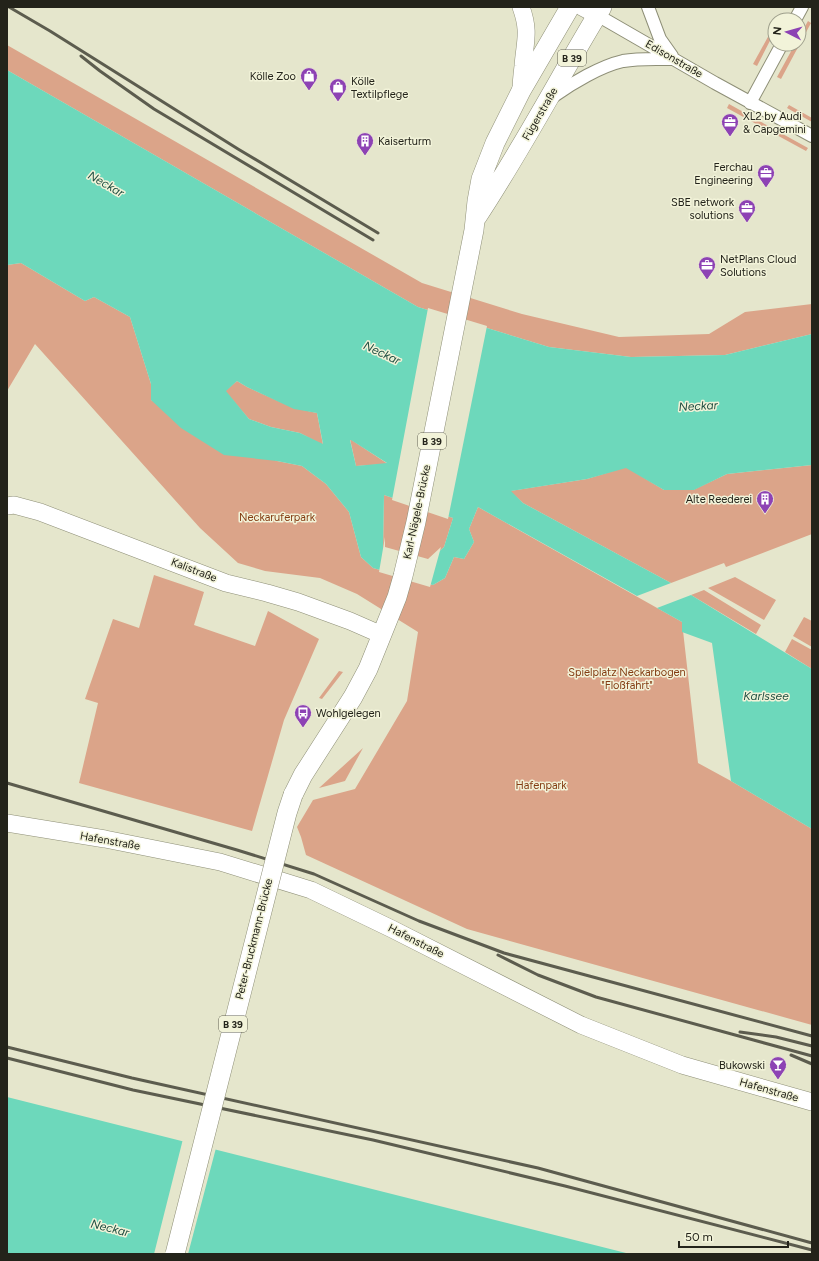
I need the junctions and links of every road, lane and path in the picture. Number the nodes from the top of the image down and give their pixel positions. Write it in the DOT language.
graph roads {
  1 [pos="522,7"];
  2 [pos="570,7"];
  3 [pos="648,7"];
  4 [pos="594,10"];
  5 [pos="778,52"];
  6 [pos="674,59"];
  7 [pos="521,91"];
  8 [pos="547,101"];
  9 [pos="750,103"];
  10 [pos="812,136"];
  11 [pos="475,220"];
  12 [pos="466,267"];
  13 [pos="7,506"];
  14 [pos="382,635"];
  15 [pos="7,824"];
  16 [pos="812,1102"];
  17 [pos="175,1254"];
  1 -- 7 [label="main road"];
  2 -- 7 [label="main road, Fügerstraße / B 39"];
  3 -- 6 [label="street"];
  4 -- 6 [label="street, Edisonstraße"];
  4 -- 8 [label="main road, Fügerstraße / B 39"];
  5 -- 9 [label="street"];
  6 -- 8 [label="street"];
  6 -- 9 [label="street, Edisonstraße"];
  7 -- 11 [label="main road, Fügerstraße / B 39"];
  8 -- 11 [label="main road, Fügerstraße / B 39"];
  9 -- 10 [label="street, Edisonstraße"];
  11 -- 12 [label="main road, Fügerstraße / B 39"];
  12 -- 14 [label="main road, Karl-Nägele-Brücke / B 39"];
  13 -- 14 [label="main road, Kalistraße"];
  14 -- 17 [label="main road, Peter-Bruckmann-Brücke / B 39, bridge"];
  15 -- 16 [label="main road, Hafenstraße"];
}
